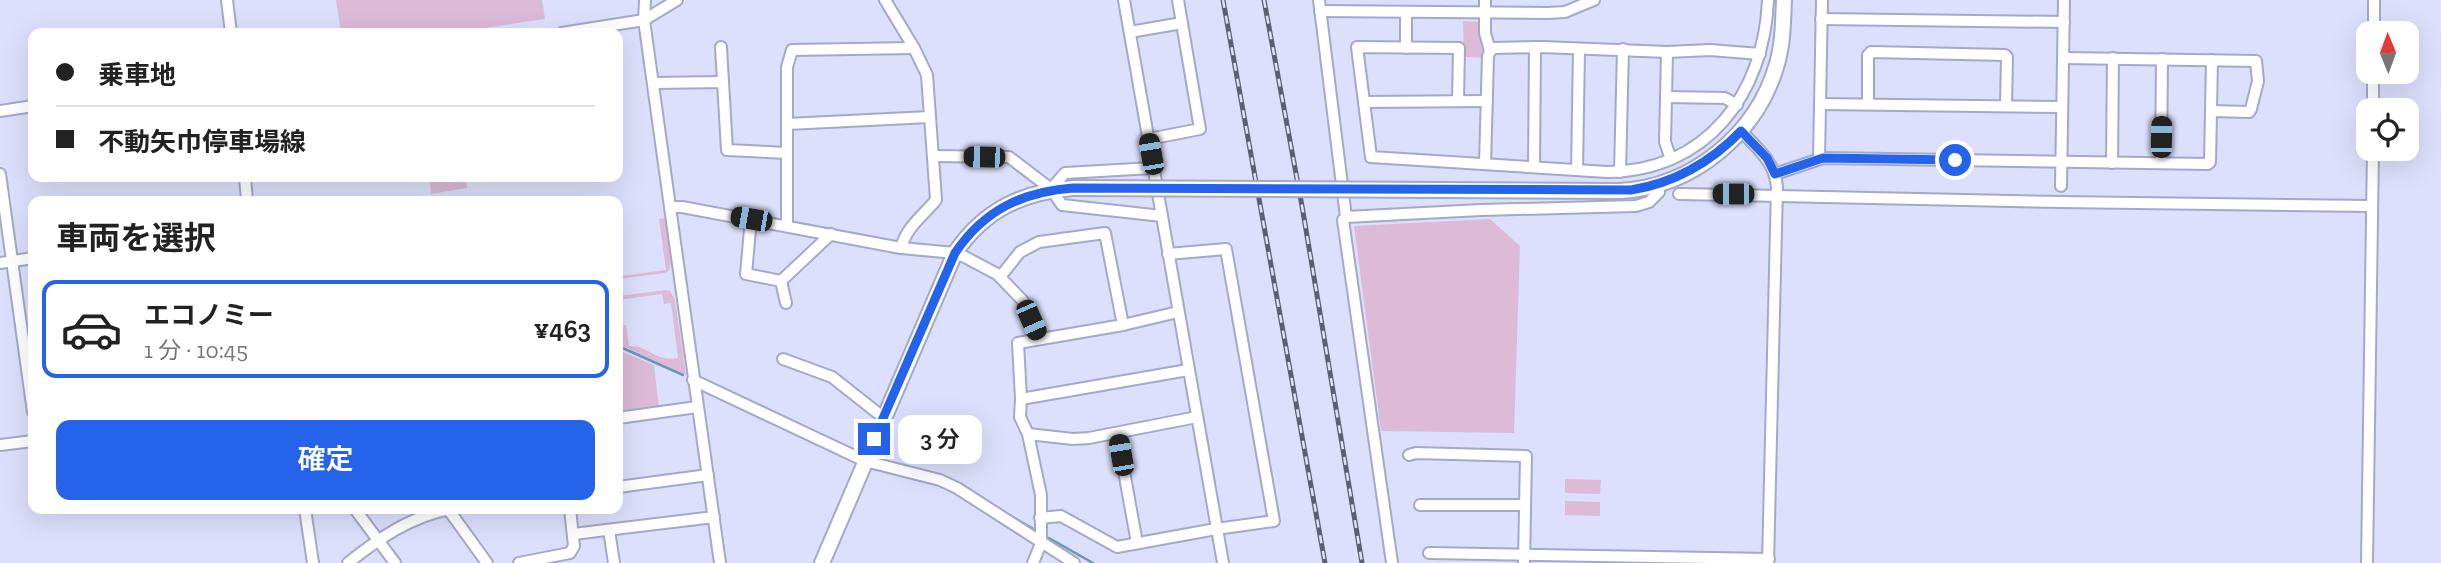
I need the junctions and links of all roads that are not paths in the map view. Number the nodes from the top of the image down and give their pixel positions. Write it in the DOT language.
graph roads {
  1 [pos="227,0"];
  2 [pos="645,0"];
  3 [pos="677,0"];
  4 [pos="886,0"];
  5 [pos="1124,0"];
  6 [pos="1178,0"];
  7 [pos="1485,0"];
  8 [pos="1594,0"];
  9 [pos="1768,0"];
  10 [pos="1784,0"];
  11 [pos="1822,0"];
  12 [pos="2064,0"];
  13 [pos="2374,0"];
  14 [pos="1320,5"];
  15 [pos="1406,12"];
  16 [pos="1485,13"];
  17 [pos="1821,19"];
  18 [pos="644,20"];
  19 [pos="2374,21"];
  20 [pos="2064,22"];
  21 [pos="1182,23"];
  22 [pos="230,28"];
  23 [pos="594,28"];
  24 [pos="1130,32"];
  25 [pos="721,47"];
  26 [pos="1535,47"];
  27 [pos="914,48"];
  28 [pos="1406,48"];
  29 [pos="1623,49"];
  30 [pos="1579,50"];
  31 [pos="1490,51"];
  32 [pos="1667,52"];
  33 [pos="1760,54"];
  34 [pos="2063,58"];
  35 [pos="2113,58"];
  36 [pos="2162,59"];
  37 [pos="2212,60"];
  38 [pos="723,82"];
  39 [pos="654,83"];
  40 [pos="1666,97"];
  41 [pos="1458,101"];
  42 [pos="1487,101"];
  43 [pos="1364,102"];
  44 [pos="1820,104"];
  45 [pos="1868,104"];
  46 [pos="1737,105"];
  47 [pos="2006,106"];
  48 [pos="28,107"];
  49 [pos="2062,107"];
  50 [pos="0,111"];
  51 [pos="2211,111"];
  52 [pos="930,117"];
  53 [pos="787,124"];
  54 [pos="1741,131"];
  55 [pos="1149,139"];
  56 [pos="787,153"];
  57 [pos="934,156"];
  58 [pos="1819,158"];
  59 [pos="1671,159"];
  60 [pos="2373,161"];
  61 [pos="2061,162"];
  62 [pos="2112,163"];
  63 [pos="2161,163"];
  64 [pos="1485,164"];
  65 [pos="1535,167"];
  66 [pos="1153,168"];
  67 [pos="1577,170"];
  68 [pos="1620,172"];
  69 [pos="0,174"];
  70 [pos="1775,174"];
  71 [pos="1659,184"];
  72 [pos="2061,186"];
  73 [pos="1051,189"];
  74 [pos="1679,194"];
  75 [pos="1777,196"];
  76 [pos="670,206"];
  77 [pos="2372,206"];
  78 [pos="1162,216"];
  79 [pos="1346,217"];
  80 [pos="751,219"];
  81 [pos="787,225"];
  82 [pos="831,234"];
  83 [pos="901,248"];
  84 [pos="955,253"];
  85 [pos="1168,254"];
  86 [pos="28,259"];
  87 [pos="13,261"];
  88 [pos="0,263"];
  89 [pos="1000,277"];
  90 [pos="781,281"];
  91 [pos="786,303"];
  92 [pos="1178,312"];
  93 [pos="1123,325"];
  94 [pos="1040,339"];
  95 [pos="783,359"];
  96 [pos="1188,370"];
  97 [pos="28,374"];
  98 [pos="693,380"];
  99 [pos="1021,399"];
  100 [pos="697,407"];
  101 [pos="623,417"];
  102 [pos="1197,417"];
  103 [pos="884,418"];
  104 [pos="1117,433"];
  105 [pos="1028,435"];
  106 [pos="28,442"];
  107 [pos="0,445"];
  108 [pos="1409,455"];
  109 [pos="865,461"];
  110 [pos="708,475"];
  111 [pos="623,486"];
  112 [pos="1420,505"];
  113 [pos="1525,505"];
  114 [pos="305,514"];
  115 [pos="359,514"];
  116 [pos="427,514"];
  117 [pos="452,514"];
  118 [pos="571,514"];
  119 [pos="714,517"];
  120 [pos="1216,529"];
  121 [pos="609,530"];
  122 [pos="1041,532"];
  123 [pos="573,534"];
  124 [pos="378,539"];
  125 [pos="1137,543"];
  126 [pos="1435,557"];
  127 [pos="1524,559"];
  128 [pos="1685,560"];
  129 [pos="1769,561"];
  130 [pos="313,563"];
  131 [pos="348,563"];
  132 [pos="396,563"];
  133 [pos="487,563"];
  134 [pos="519,563"];
  135 [pos="614,563"];
  136 [pos="720,563"];
  137 [pos="822,563"];
  138 [pos="1033,563"];
  139 [pos="1074,563"];
  140 [pos="1223,563"];
  141 [pos="1392,563"];
  142 [pos="2367,563"];
  1 -- 22 [label="street"];
  2 -- 18 [label="street"];
  3 -- 18 [label="street"];
  4 -- 27 [label="street"];
  5 -- 24 [label="street"];
  6 -- 21 [label="street"];
  7 -- 16 [label="street"];
  8 -- 16 [label="street"];
  9 -- 33 [label="street"];
  10 -- 54 [label="main road"];
  11 -- 17 [label="street"];
  12 -- 20 [label="street"];
  13 -- 19 [label="street"];
  14 -- 15 [label="street"];
  14 -- 79 [label="street"];
  15 -- 16 [label="street"];
  15 -- 28 [label="street"];
  16 -- 31 [label="street"];
  17 -- 20 [label="street"];
  17 -- 44 [label="street"];
  18 -- 23 [label="street"];
  18 -- 39 [label="street"];
  20 -- 34 [label="street"];
  21 -- 24 [label="street"];
  21 -- 55 [label="street"];
  24 -- 55 [label="street"];
  25 -- 38 [label="street"];
  26 -- 30 [label="street"];
  26 -- 31 [label="street"];
  26 -- 65 [label="street"];
  27 -- 52 [label="street"];
  27 -- 53 [label="street"];
  28 -- 41 [label="street"];
  28 -- 43 [label="street"];
  29 -- 30 [label="street"];
  29 -- 32 [label="street"];
  29 -- 68 [label="street"];
  30 -- 67 [label="street"];
  31 -- 42 [label="street"];
  32 -- 33 [label="street"];
  32 -- 40 [label="street"];
  33 -- 46 [label="street"];
  34 -- 35 [label="street"];
  34 -- 49 [label="street"];
  35 -- 36 [label="street"];
  35 -- 62 [label="street"];
  36 -- 37 [label="street"];
  36 -- 63 [label="street"];
  37 -- 51 [label="street"];
  37 -- 51 [label="street"];
  38 -- 39 [label="street"];
  38 -- 56 [label="street"];
  39 -- 76 [label="street"];
  40 -- 46 [label="street"];
  40 -- 59 [label="street"];
  41 -- 42 [label="street"];
  41 -- 43 [label="street"];
  42 -- 64 [label="street"];
  43 -- 64 [label="street"];
  44 -- 45 [label="street"];
  44 -- 58 [label="street"];
  45 -- 47 [label="street"];
  45 -- 47 [label="street"];
  46 -- 59 [label="street"];
  47 -- 49 [label="street"];
  48 -- 50 [label="street"];
  49 -- 61 [label="street"];
  51 -- 63 [label="street"];
  52 -- 53 [label="street"];
  52 -- 57 [label="street"];
  53 -- 56 [label="street"];
  54 -- 70 [label="street"];
  54 -- 71 [label="main road"];
  55 -- 66 [label="street"];
  56 -- 81 [label="street"];
  57 -- 73 [label="street"];
  57 -- 83 [label="street"];
  58 -- 61 [label="street"];
  58 -- 70 [label="street"];
  59 -- 68 [label="street"];
  60 -- 77 [label="street"];
  61 -- 62 [label="street"];
  61 -- 72 [label="street"];
  62 -- 63 [label="street"];
  64 -- 65 [label="street"];
  65 -- 67 [label="street"];
  66 -- 73 [label="street"];
  66 -- 78 [label="street"];
  67 -- 68 [label="street"];
  69 -- 87 [label="street"];
  70 -- 75 [label="street"];
  71 -- 73 [label="main road, bridge"];
  71 -- 79 [label="street"];
  73 -- 78 [label="street"];
  73 -- 84 [label="main road"];
  74 -- 75 [label="street"];
  75 -- 77 [label="street"];
  75 -- 129 [label="street"];
  76 -- 80 [label="street"];
  76 -- 98 [label="street"];
  77 -- 142 [label="street"];
  78 -- 85 [label="street"];
  79 -- 141 [label="street"];
  80 -- 81 [label="street"];
  80 -- 90 [label="street"];
  81 -- 82 [label="street"];
  82 -- 83 [label="street"];
  82 -- 90 [label="street"];
  83 -- 84 [label="street"];
  84 -- 89 [label="street"];
  84 -- 103 [label="main road"];
  85 -- 92 [label="street"];
  85 -- 120 [label="street"];
  86 -- 87 [label="street"];
  87 -- 88 [label="street"];
  87 -- 97 [label="street"];
  89 -- 93 [label="street"];
  89 -- 94 [label="street"];
  90 -- 91 [label="street"];
  92 -- 93 [label="street"];
  92 -- 96 [label="street"];
  93 -- 94 [label="street"];
  94 -- 99 [label="street"];
  95 -- 103 [label="street"];
  96 -- 99 [label="street"];
  96 -- 102 [label="street"];
  98 -- 100 [label="street"];
  98 -- 109 [label="street"];
  99 -- 105 [label="street"];
  100 -- 101 [label="street"];
  100 -- 110 [label="street"];
  102 -- 104 [label="street"];
  102 -- 120 [label="street"];
  103 -- 109 [label="main road"];
  104 -- 105 [label="street"];
  104 -- 125 [label="street"];
  105 -- 122 [label="street"];
  106 -- 107 [label="street"];
  108 -- 113 [label="street"];
  109 -- 122 [label="street"];
  109 -- 137 [label="main road"];
  110 -- 111 [label="street"];
  110 -- 119 [label="street"];
  112 -- 113 [label="street"];
  113 -- 127 [label="street"];
  114 -- 130 [label="street"];
  115 -- 124 [label="street"];
  116 -- 124 [label="street"];
  117 -- 133 [label="street"];
  118 -- 123 [label="street"];
  119 -- 121 [label="street"];
  119 -- 136 [label="street"];
  120 -- 125 [label="street"];
  120 -- 140 [label="street"];
  121 -- 123 [label="street"];
  121 -- 135 [label="street"];
  122 -- 125 [label="street"];
  122 -- 138 [label="street"];
  122 -- 139 [label="street"];
  123 -- 134 [label="street"];
  124 -- 131 [label="street"];
  124 -- 132 [label="street"];
  126 -- 127 [label="street"];
  127 -- 128 [label="street"];
  128 -- 129 [label="street"];
}
